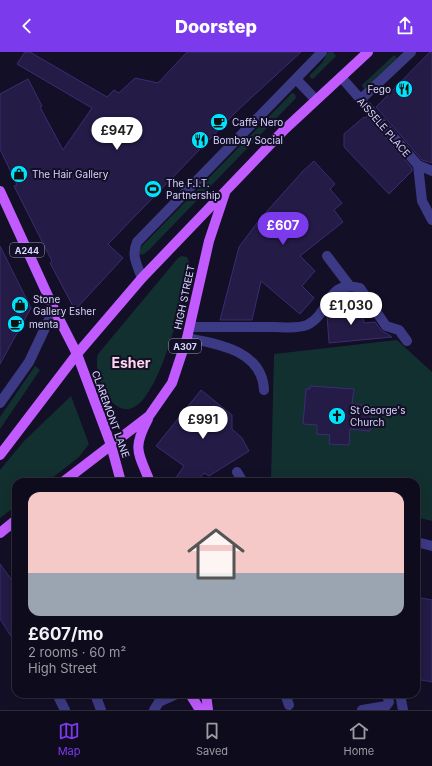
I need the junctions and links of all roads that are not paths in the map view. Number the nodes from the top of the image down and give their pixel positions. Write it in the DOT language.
graph roads {
  1 [pos="322,52"];
  2 [pos="412,52"];
  3 [pos="366,53"];
  4 [pos="341,76"];
  5 [pos="296,79"];
  6 [pos="361,99"];
  7 [pos="316,100"];
  8 [pos="418,165"];
  9 [pos="432,172"];
  10 [pos="226,189"];
  11 [pos="0,191"];
  12 [pos="432,220"];
  13 [pos="326,256"];
  14 [pos="142,278"];
  15 [pos="349,285"];
  16 [pos="54,309"];
  17 [pos="190,327"];
  18 [pos="187,338"];
  19 [pos="407,342"];
  20 [pos="76,354"];
  21 [pos="264,390"];
  22 [pos="0,403"];
  23 [pos="149,416"];
  24 [pos="111,445"];
  25 [pos="0,455"];
  26 [pos="237,472"];
  27 [pos="68,478"];
  28 [pos="120,478"];
  29 [pos="148,478"];
  30 [pos="241,478"];
  31 [pos="12,523"];
  32 [pos="0,533"];
  33 [pos="420,543"];
  34 [pos="432,546"];
  35 [pos="59,698"];
  36 [pos="96,698"];
  37 [pos="168,698"];
  38 [pos="192,698"];
  39 [pos="206,698"];
  40 [pos="286,698"];
  41 [pos="388,698"];
  42 [pos="401,698"];
  43 [pos="289,705"];
  44 [pos="65,710"];
  45 [pos="101,710"];
  46 [pos="154,710"];
  47 [pos="200,710"];
  48 [pos="208,710"];
  49 [pos="362,710"];
  50 [pos="403,710"];
  1 -- 5 [label="street"];
  2 -- 6 [label="street"];
  3 -- 4 [label="main road, HIGH STREET / A307"];
  4 -- 6 [label="street, AISSELE PLACE"];
  4 -- 7 [label="main road, HIGH STREET / A307"];
  5 -- 7 [label="street"];
  5 -- 14 [label="street"];
  6 -- 8 [label="street, AISSELE PLACE"];
  7 -- 10 [label="main road, HIGH STREET / A307"];
  8 -- 9 [label="street, AISSELE PLACE"];
  8 -- 12 [label="street"];
  10 -- 14 [label="main road, HIGH STREET / A307"];
  10 -- 17 [label="main road, HIGH STREET / A307"];
  11 -- 16 [label="main road, A244"];
  13 -- 15 [label="street"];
  14 -- 20 [label="main road, HIGH STREET / A307"];
  15 -- 17 [label="street"];
  15 -- 19 [label="street"];
  16 -- 20 [label="main road, A244"];
  16 -- 22 [label="street"];
  17 -- 18 [label="main road, HIGH STREET / A307"];
  18 -- 21 [label="street"];
  18 -- 23 [label="main road, HIGH STREET / A307"];
  20 -- 24 [label="main road, CLAREMONT LANE / A244"];
  20 -- 25 [label="main road, HIGH STREET / A307"];
  23 -- 24 [label="main road, HIGH STREET / A307"];
  23 -- 29 [label="main road, CLAREMONT LANE"];
  24 -- 27 [label="main road, HIGH STREET / A307"];
  24 -- 28 [label="main road, CLAREMONT LANE / A244"];
  26 -- 30 [label="street"];
  31 -- 32 [label="main road"];
  33 -- 34 [label="street"];
  35 -- 44 [label="street"];
  36 -- 45 [label="street"];
  37 -- 46 [label="street"];
  38 -- 47 [label="main road"];
  39 -- 48 [label="main road"];
  40 -- 43 [label="street"];
  41 -- 49 [label="street"];
  42 -- 50 [label="street"];
}
